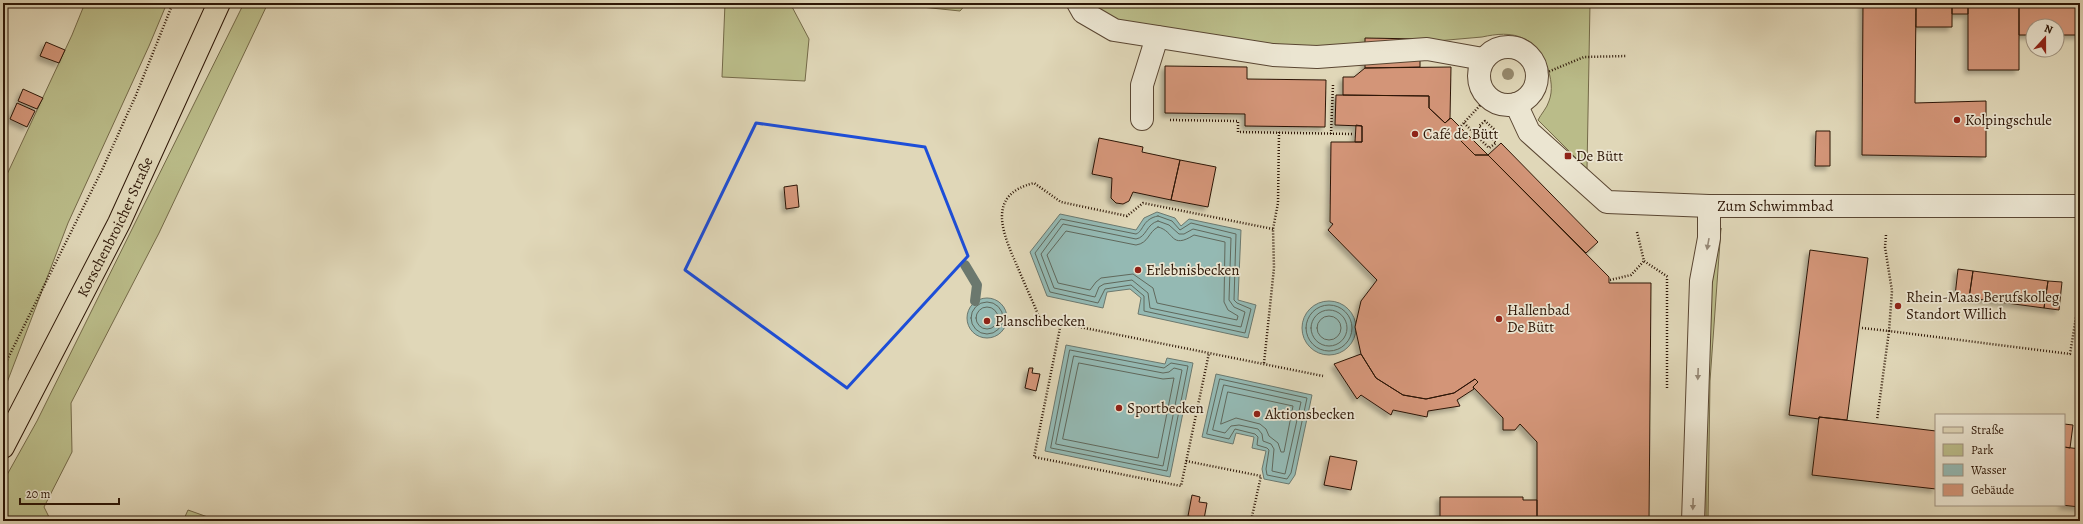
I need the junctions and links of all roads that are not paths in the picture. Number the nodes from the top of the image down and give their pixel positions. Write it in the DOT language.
graph roads {
  1 [pos="218,3"];
  2 [pos="1078,3"];
  3 [pos="1158,37"];
  4 [pos="1483,59"];
  5 [pos="1516,104"];
  6 [pos="1142,119"];
  7 [pos="1709,206"];
  8 [pos="2080,206"];
  9 [pos="3,447"];
  10 [pos="1693,521"];
  1 -- 9 [label="main road, Korschenbroicher Straße"];
  2 -- 3 [label="street"];
  3 -- 4 [label="street"];
  3 -- 6 [label="street"];
  4 -- 5 [label="street"];
  4 -- 5 [label="street"];
  5 -- 7 [label="street, Zum Schwimmbad"];
  7 -- 8 [label="street, Zum Schwimmbad"];
  7 -- 10 [label="street, one-way"];
}
